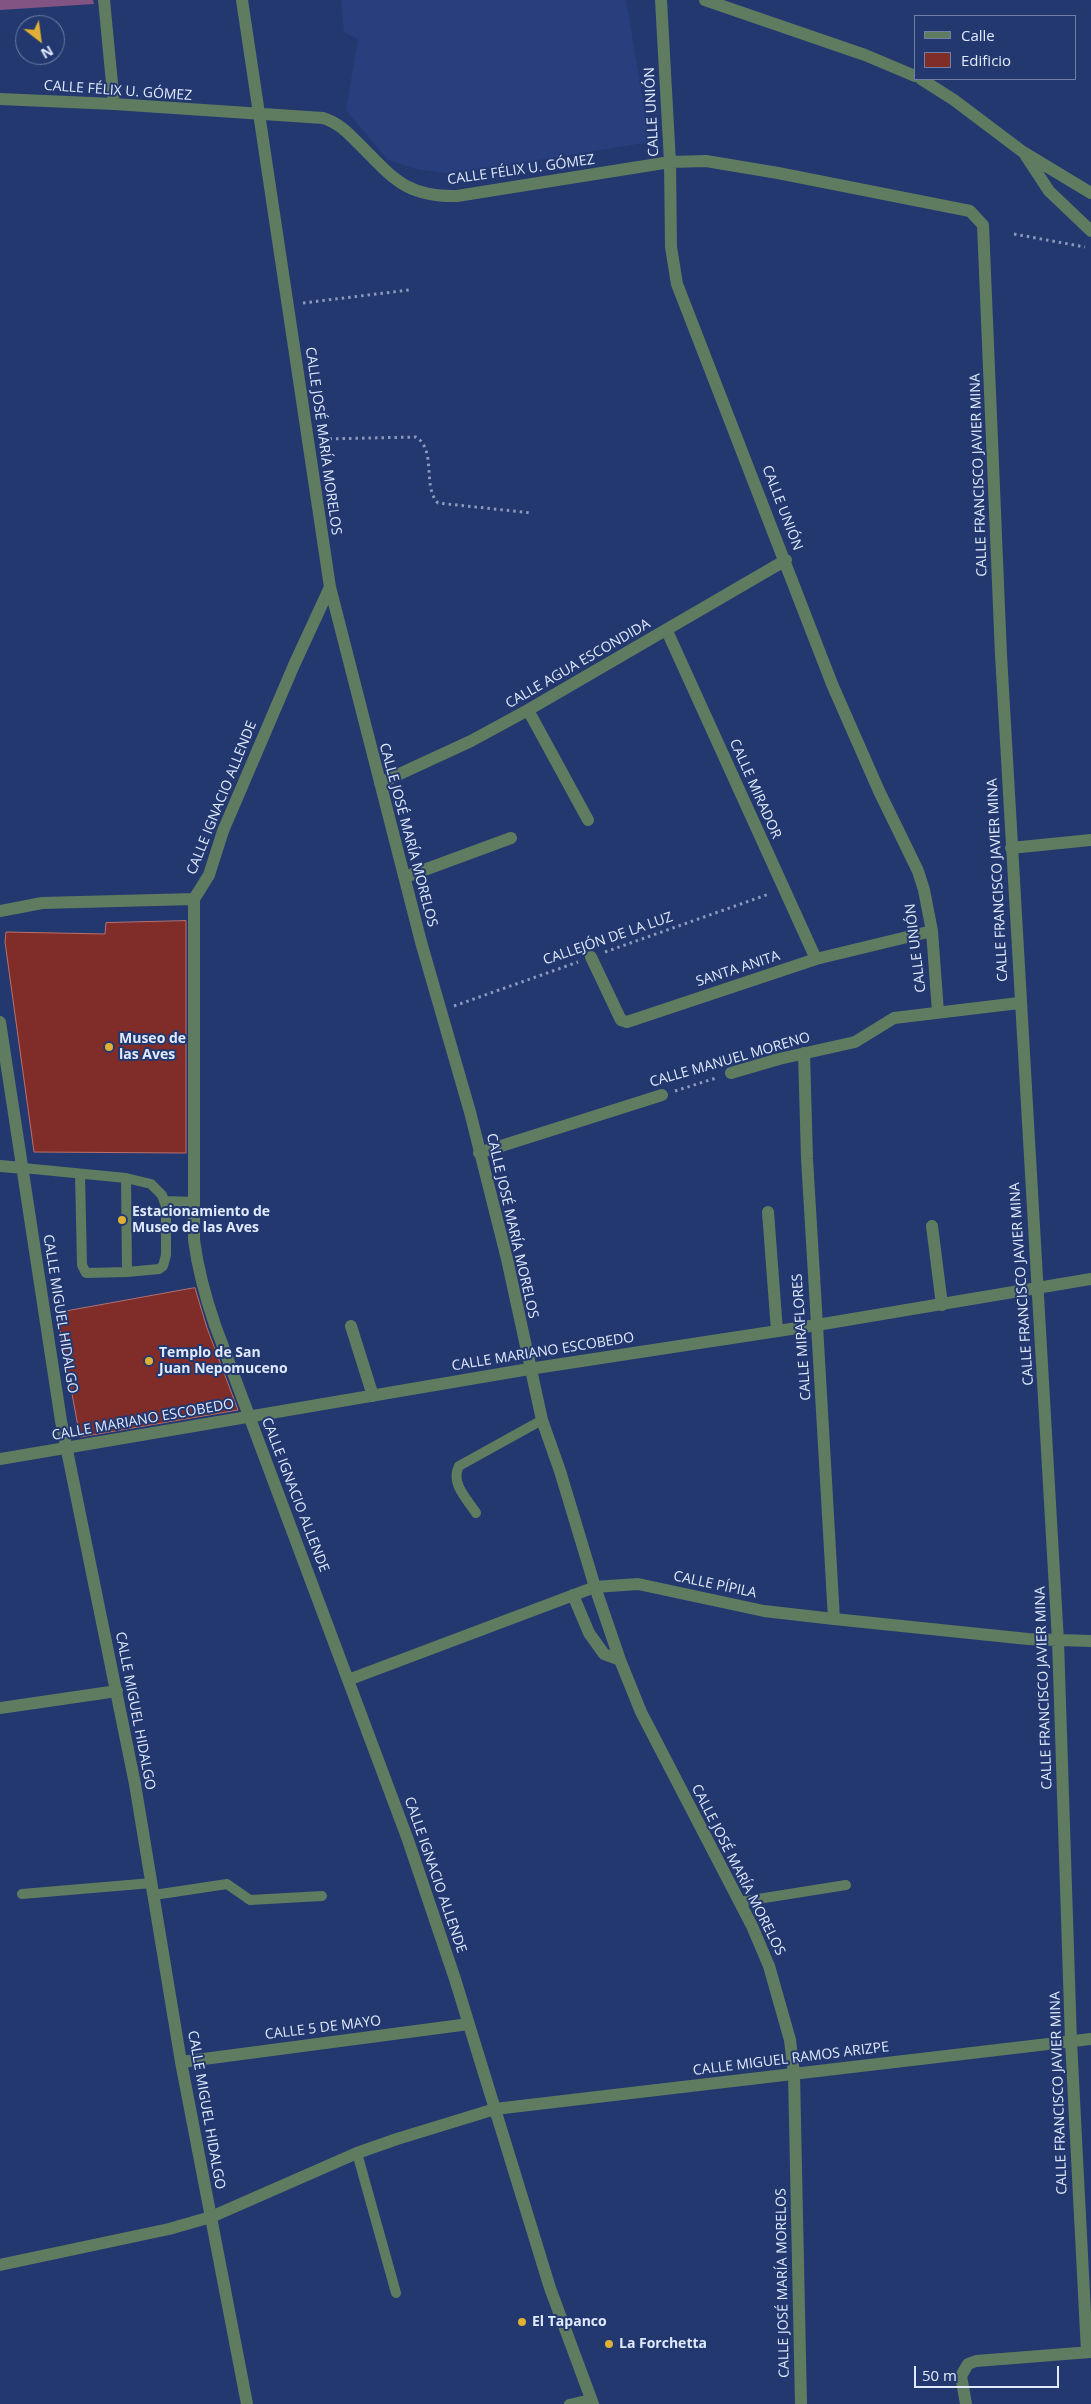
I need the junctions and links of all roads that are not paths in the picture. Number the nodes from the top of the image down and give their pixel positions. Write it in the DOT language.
graph roads {
  1 [pos="104,0"];
  2 [pos="242,0"];
  3 [pos="661,0"];
  4 [pos="705,0"];
  5 [pos="914,76"];
  6 [pos="923,80"];
  7 [pos="0,99"];
  8 [pos="114,104"];
  9 [pos="260,116"];
  10 [pos="1023,152"];
  11 [pos="670,162"];
  12 [pos="1091,193"];
  13 [pos="977,217"];
  14 [pos="1091,231"];
  15 [pos="786,560"];
  16 [pos="330,587"];
  17 [pos="667,631"];
  18 [pos="528,710"];
  19 [pos="380,783"];
  20 [pos="588,820"];
  21 [pos="511,838"];
  22 [pos="1091,840"];
  23 [pos="1011,848"];
  24 [pos="405,877"];
  25 [pos="194,899"];
  26 [pos="0,911"];
  27 [pos="932,931"];
  28 [pos="592,957"];
  29 [pos="816,959"];
  30 [pos="1019,1003"];
  31 [pos="938,1012"];
  32 [pos="0,1022"];
  33 [pos="804,1053"];
  34 [pos="731,1074"];
  35 [pos="662,1095"];
  36 [pos="479,1153"];
  37 [pos="0,1166"];
  38 [pos="23,1168"];
  39 [pos="80,1174"];
  40 [pos="126,1178"];
  41 [pos="165,1200"];
  42 [pos="194,1202"];
  43 [pos="768,1212"];
  44 [pos="932,1226"];
  45 [pos="127,1272"];
  46 [pos="1091,1279"];
  47 [pos="1038,1288"];
  48 [pos="942,1305"];
  49 [pos="817,1325"];
  50 [pos="351,1326"];
  51 [pos="777,1331"];
  52 [pos="530,1369"];
  53 [pos="373,1396"];
  54 [pos="250,1417"];
  55 [pos="542,1420"];
  56 [pos="67,1448"];
  57 [pos="0,1459"];
  58 [pos="476,1513"];
  59 [pos="595,1587"];
  60 [pos="573,1595"];
  61 [pos="834,1619"];
  62 [pos="1058,1641"];
  63 [pos="1091,1641"];
  64 [pos="620,1660"];
  65 [pos="348,1680"];
  66 [pos="117,1691"];
  67 [pos="0,1708"];
  68 [pos="846,1885"];
  69 [pos="153,1889"];
  70 [pos="22,1894"];
  71 [pos="322,1896"];
  72 [pos="739,1902"];
  73 [pos="469,2024"];
  74 [pos="1091,2039"];
  75 [pos="1071,2041"];
  76 [pos="182,2062"];
  77 [pos="794,2074"];
  78 [pos="495,2109"];
  79 [pos="357,2153"];
  80 [pos="210,2217"];
  81 [pos="0,2265"];
  82 [pos="396,2293"];
  83 [pos="1089,2352"];
  84 [pos="591,2400"];
  85 [pos="247,2404"];
  86 [pos="569,2404"];
  87 [pos="800,2404"];
  88 [pos="966,2404"];
  1 -- 8 [label="street"];
  2 -- 9 [label="street, CALLE JOSÉ MARÍA MORELOS"];
  3 -- 11 [label="street, CALLE UNIÓN"];
  4 -- 5 [label="street"];
  6 -- 10 [label="street"];
  7 -- 8 [label="street, CALLE FÉLIX U. GÓMEZ"];
  8 -- 9 [label="street, CALLE FÉLIX U. GÓMEZ"];
  9 -- 11 [label="street, CALLE FÉLIX U. GÓMEZ"];
  9 -- 16 [label="street, CALLE JOSÉ MARÍA MORELOS"];
  10 -- 12 [label="street"];
  10 -- 14 [label="street"];
  11 -- 13 [label="street, CALLE FÉLIX U. GÓMEZ"];
  11 -- 15 [label="street, CALLE UNIÓN"];
  13 -- 23 [label="street, CALLE FRANCISCO JAVIER MINA"];
  15 -- 17 [label="street, CALLE AGUA ESCONDIDA"];
  15 -- 27 [label="street, CALLE UNIÓN"];
  16 -- 19 [label="street, CALLE JOSÉ MARÍA MORELOS"];
  16 -- 25 [label="street, CALLE IGNACIO ALLENDE"];
  17 -- 18 [label="street, CALLE AGUA ESCONDIDA"];
  17 -- 29 [label="street, CALLE MIRADOR"];
  18 -- 19 [label="street, CALLE AGUA ESCONDIDA"];
  18 -- 20 [label="street"];
  19 -- 24 [label="street, CALLE JOSÉ MARÍA MORELOS"];
  21 -- 24 [label="street"];
  22 -- 23 [label="street"];
  23 -- 30 [label="street, CALLE FRANCISCO JAVIER MINA"];
  24 -- 36 [label="street, CALLE JOSÉ MARÍA MORELOS"];
  25 -- 26 [label="street"];
  25 -- 42 [label="street, CALLE IGNACIO ALLENDE"];
  27 -- 29 [label="street, SANTA ANITA"];
  27 -- 31 [label="street, CALLE UNIÓN"];
  28 -- 29 [label="street, SANTA ANITA"];
  30 -- 31 [label="street, CALLE MANUEL MORENO"];
  30 -- 47 [label="street, CALLE FRANCISCO JAVIER MINA"];
  31 -- 33 [label="street, CALLE MANUEL MORENO"];
  32 -- 38 [label="street, CALLE MIGUEL HIDALGO"];
  33 -- 34 [label="street, CALLE MANUEL MORENO"];
  33 -- 49 [label="street, CALLE MIRAFLORES"];
  35 -- 36 [label="street, CALLE MANUEL MORENO"];
  36 -- 52 [label="street, CALLE JOSÉ MARÍA MORELOS"];
  37 -- 38 [label="street"];
  38 -- 39 [label="lane"];
  38 -- 56 [label="street, CALLE MIGUEL HIDALGO"];
  39 -- 40 [label="lane"];
  39 -- 45 [label="lane"];
  40 -- 41 [label="lane"];
  40 -- 45 [label="lane"];
  41 -- 42 [label="lane"];
  41 -- 45 [label="lane"];
  42 -- 54 [label="street, CALLE IGNACIO ALLENDE"];
  43 -- 51 [label="street"];
  44 -- 48 [label="street"];
  46 -- 47 [label="street, CALLE MARIANO ESCOBEDO"];
  47 -- 48 [label="street, CALLE MARIANO ESCOBEDO"];
  47 -- 62 [label="street, CALLE FRANCISCO JAVIER MINA"];
  48 -- 49 [label="street, CALLE MARIANO ESCOBEDO"];
  49 -- 51 [label="street, CALLE MARIANO ESCOBEDO"];
  49 -- 61 [label="street, CALLE MIRAFLORES"];
  50 -- 53 [label="street"];
  51 -- 52 [label="street, CALLE MARIANO ESCOBEDO"];
  52 -- 53 [label="street, CALLE MARIANO ESCOBEDO"];
  52 -- 55 [label="street, CALLE JOSÉ MARÍA MORELOS"];
  53 -- 54 [label="street, CALLE MARIANO ESCOBEDO"];
  54 -- 56 [label="street, CALLE MARIANO ESCOBEDO"];
  54 -- 65 [label="street, CALLE IGNACIO ALLENDE"];
  55 -- 58 [label="lane"];
  55 -- 59 [label="street, CALLE JOSÉ MARÍA MORELOS"];
  56 -- 57 [label="street, CALLE MARIANO ESCOBEDO"];
  56 -- 66 [label="street, CALLE MIGUEL HIDALGO"];
  59 -- 60 [label="street, CALLE PÍPILA"];
  59 -- 61 [label="street, CALLE PÍPILA"];
  59 -- 64 [label="street, CALLE JOSÉ MARÍA MORELOS"];
  60 -- 64 [label="street"];
  60 -- 65 [label="street, CALLE PÍPILA"];
  61 -- 62 [label="street, CALLE PÍPILA"];
  62 -- 63 [label="street, CALLE PÍPILA"];
  62 -- 75 [label="street, CALLE FRANCISCO JAVIER MINA"];
  64 -- 72 [label="street, CALLE JOSÉ MARÍA MORELOS"];
  65 -- 73 [label="street, CALLE IGNACIO ALLENDE"];
  66 -- 67 [label="street"];
  66 -- 69 [label="street, CALLE MIGUEL HIDALGO"];
  68 -- 72 [label="lane"];
  69 -- 70 [label="lane"];
  69 -- 71 [label="lane"];
  69 -- 76 [label="street, CALLE MIGUEL HIDALGO"];
  72 -- 77 [label="street, CALLE JOSÉ MARÍA MORELOS"];
  73 -- 76 [label="street, CALLE 5 DE MAYO"];
  73 -- 78 [label="street, CALLE IGNACIO ALLENDE"];
  74 -- 75 [label="street, CALLE MIGUEL RAMOS ARIZPE"];
  75 -- 77 [label="street, CALLE MIGUEL RAMOS ARIZPE"];
  75 -- 83 [label="street, CALLE FRANCISCO JAVIER MINA"];
  76 -- 80 [label="street, CALLE MIGUEL HIDALGO"];
  77 -- 78 [label="street, CALLE MIGUEL RAMOS ARIZPE"];
  77 -- 87 [label="street, CALLE JOSÉ MARÍA MORELOS"];
  78 -- 79 [label="street, CALLE MIGUEL RAMOS ARIZPE"];
  78 -- 84 [label="street, CALLE IGNACIO ALLENDE"];
  79 -- 80 [label="street, CALLE MIGUEL RAMOS ARIZPE"];
  79 -- 82 [label="lane"];
  80 -- 81 [label="street, CALLE MIGUEL RAMOS ARIZPE"];
  80 -- 85 [label="street, CALLE MIGUEL HIDALGO"];
  83 -- 88 [label="street"];
  84 -- 86 [label="lane"];
}
